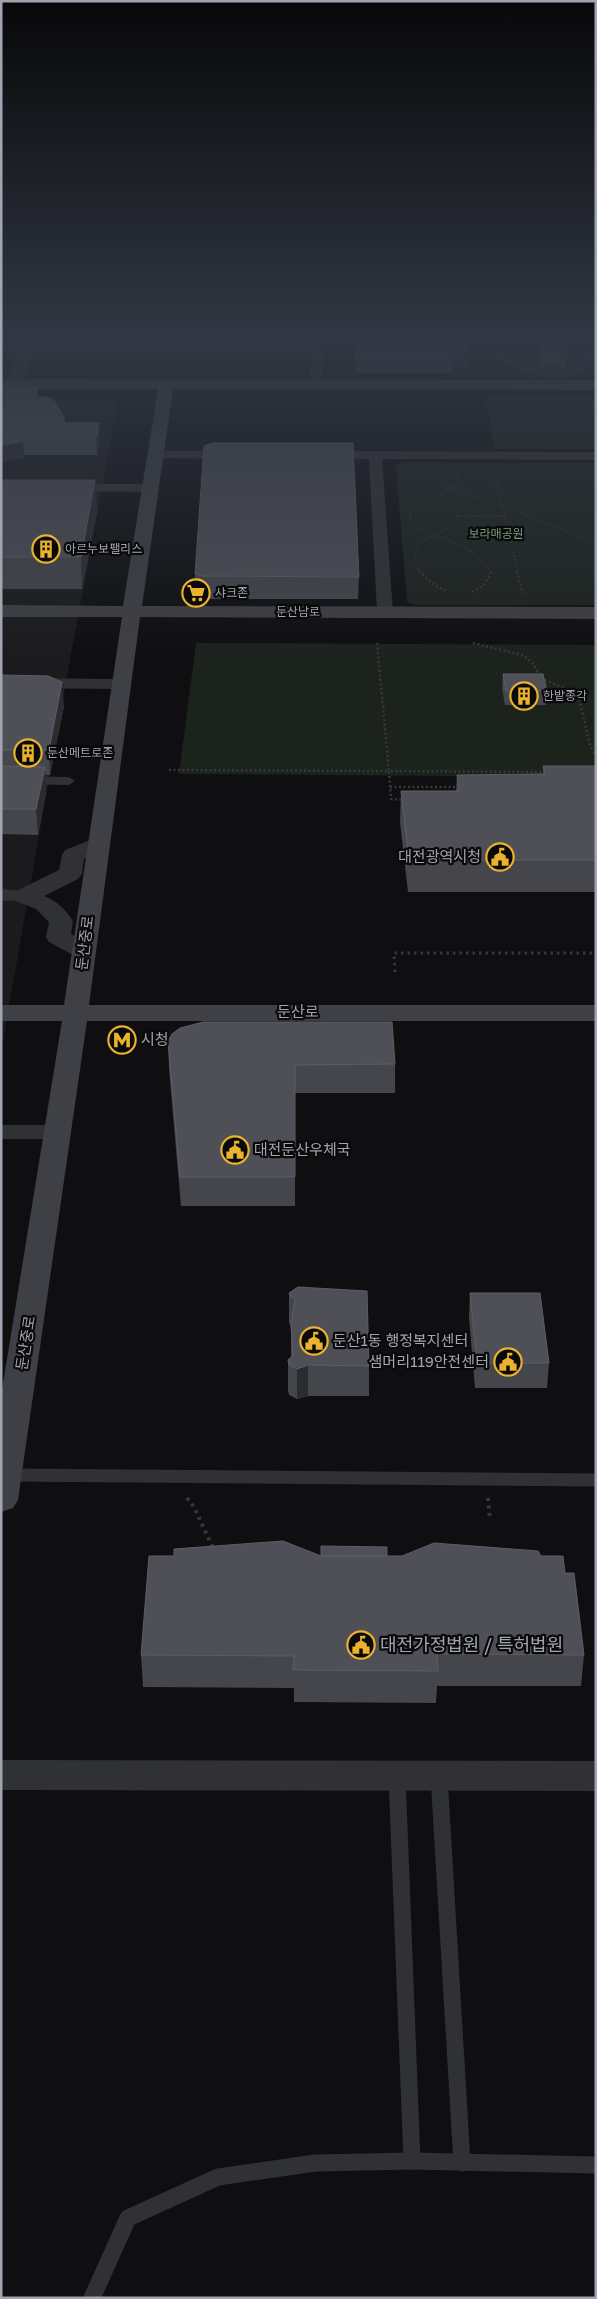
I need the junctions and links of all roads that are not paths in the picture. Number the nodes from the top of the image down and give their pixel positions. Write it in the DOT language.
graph roads {
  1 [pos="157,445"];
  2 [pos="156,455"];
  3 [pos="246,455"];
  4 [pos="306,455"];
  5 [pos="375,455"];
  6 [pos="596,456"];
  7 [pos="47,488"];
  8 [pos="151,488"];
  9 [pos="1,611"];
  10 [pos="385,612"];
  11 [pos="596,613"];
  12 [pos="131,619"];
  13 [pos="596,625"];
  14 [pos="1,626"];
  15 [pos="1,683"];
  16 [pos="121,684"];
  17 [pos="1,780"];
  18 [pos="69,780"];
  19 [pos="98,844"];
  20 [pos="13,896"];
  21 [pos="84,951"];
  22 [pos="1,996"];
  23 [pos="596,997"];
  24 [pos="77,1004"];
  25 [pos="1,1013"];
  26 [pos="596,1013"];
  27 [pos="1,1132"];
  28 [pos="58,1132"];
  29 [pos="596,1480"];
  30 [pos="3,1488"];
  31 [pos="1,1775"];
  32 [pos="397,1776"];
  33 [pos="439,1776"];
  34 [pos="596,1776"];
  35 [pos="412,2161"];
  36 [pos="462,2163"];
  37 [pos="594,2165"];
  38 [pos="92,2298"];
  1 -- 2 [label="main road, 둔산중로"];
  2 -- 3 [label="street"];
  2 -- 8 [label="main road, 둔산중로"];
  4 -- 5 [label="street"];
  5 -- 6 [label="street"];
  5 -- 10 [label="street"];
  7 -- 8 [label="street"];
  8 -- 12 [label="main road, 둔산중로"];
  9 -- 12 [label="main road, 둔산남로"];
  10 -- 11 [label="main road, 둔산남로"];
  10 -- 12 [label="main road, 둔산남로"];
  12 -- 13 [label="main road, 둔산남로"];
  12 -- 14 [label="main road, 둔산남로"];
  12 -- 16 [label="main road, 둔산중로"];
  15 -- 16 [label="street"];
  16 -- 19 [label="main road, 둔산중로"];
  17 -- 18 [label="street"];
  19 -- 20 [label="street"];
  19 -- 21 [label="main road, 둔산중로"];
  20 -- 21 [label="street"];
  21 -- 24 [label="main road, 둔산중로"];
  22 -- 24 [label="main road, 둔산로"];
  23 -- 24 [label="main road, 둔산로"];
  24 -- 25 [label="main road, 둔산로"];
  24 -- 26 [label="main road, 둔산로"];
  24 -- 28 [label="main road, 둔산중로"];
  27 -- 28 [label="street"];
  28 -- 30 [label="main road, 둔산중로"];
  29 -- 30 [label="lane"];
  31 -- 32 [label="street"];
  32 -- 33 [label="street"];
  32 -- 35 [label="lane"];
  33 -- 34 [label="street"];
  33 -- 36 [label="lane"];
  35 -- 36 [label="lane"];
  35 -- 38 [label="lane"];
  36 -- 37 [label="lane"];
}
